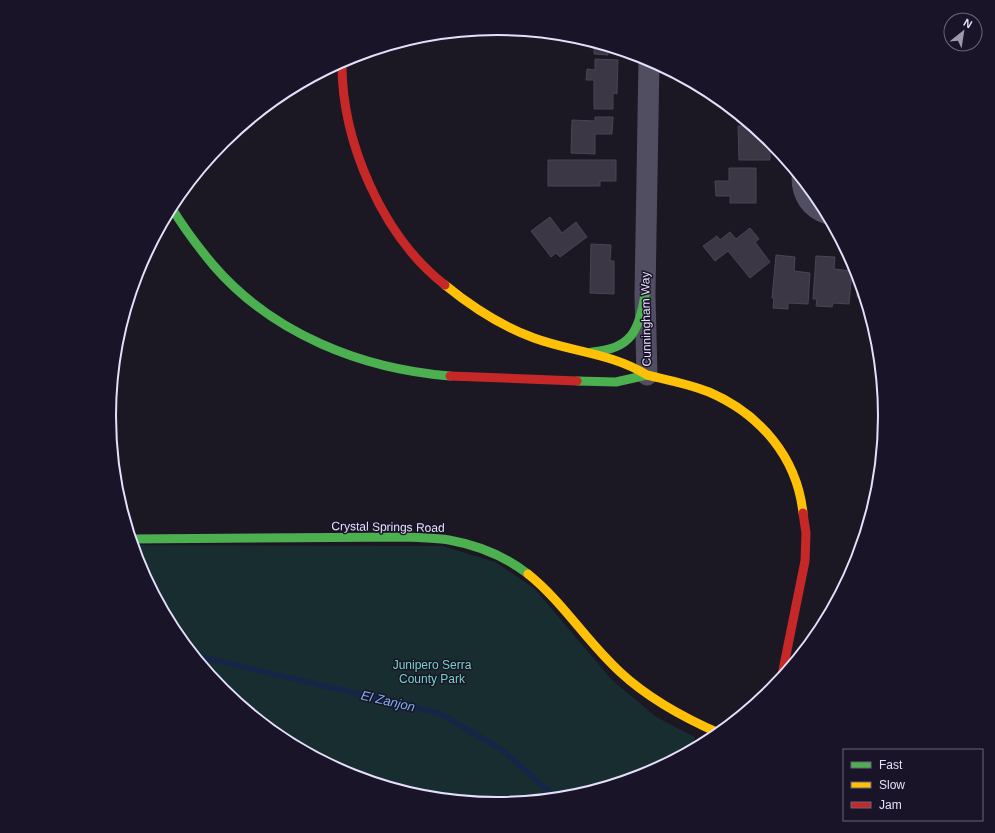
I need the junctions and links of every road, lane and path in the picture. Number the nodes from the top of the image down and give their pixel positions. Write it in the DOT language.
graph roads {
  1 [pos="649,67"];
  2 [pos="342,68"];
  3 [pos="803,189"];
  4 [pos="815,205"];
  5 [pos="175,213"];
  6 [pos="645,295"];
  7 [pos="587,352"];
  8 [pos="647,376"];
  9 [pos="136,539"];
  10 [pos="783,669"];
  11 [pos="713,731"];
  1 -- 6 [label="street, Cunningham Way"];
  2 -- 7 [label="main road"];
  3 -- 4 [label="street"];
  5 -- 8 [label="main road"];
  6 -- 7 [label="main road"];
  6 -- 8 [label="street, Cunningham Way"];
  7 -- 8 [label="main road"];
  8 -- 10 [label="main road, Cunningham Way"];
  9 -- 11 [label="main road, Crystal Springs Road"];
}
